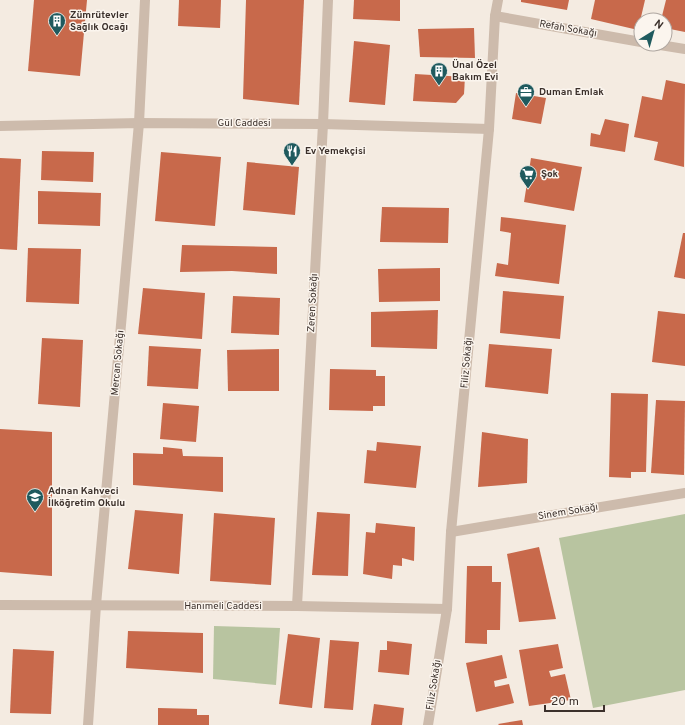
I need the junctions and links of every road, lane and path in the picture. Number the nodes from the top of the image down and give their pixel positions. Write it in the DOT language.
graph roads {
  1 [pos="145,0"];
  2 [pos="328,0"];
  3 [pos="498,0"];
  4 [pos="495,16"];
  5 [pos="633,41"];
  6 [pos="673,47"];
  7 [pos="685,49"];
  8 [pos="139,123"];
  9 [pos="323,124"];
  10 [pos="0,126"];
  11 [pos="489,129"];
  12 [pos="685,493"];
  13 [pos="451,532"];
  14 [pos="0,605"];
  15 [pos="96,605"];
  16 [pos="297,606"];
  17 [pos="446,610"];
  18 [pos="88,725"];
  19 [pos="428,725"];
  1 -- 8 [label="street, Mercan Sokağı"];
  2 -- 9 [label="street, Zeren Sokağı"];
  3 -- 4 [label="street, Filiz Sokağı"];
  4 -- 5 [label="street, Refah Sokağı"];
  4 -- 11 [label="street, Filiz Sokağı"];
  6 -- 7 [label="street"];
  8 -- 9 [label="street, Gül Caddesi"];
  8 -- 10 [label="street, Gül Caddesi"];
  8 -- 15 [label="street, Mercan Sokağı"];
  9 -- 11 [label="street, Gül Caddesi"];
  9 -- 16 [label="street, Zeren Sokağı"];
  11 -- 13 [label="street, Filiz Sokağı"];
  12 -- 13 [label="street, Sinem Sokağı"];
  13 -- 17 [label="street, Filiz Sokağı"];
  14 -- 15 [label="street, Hanımeli Caddesi"];
  15 -- 16 [label="street, Hanımeli Caddesi"];
  15 -- 18 [label="street, Mercan Sokağı"];
  16 -- 17 [label="street, Hanımeli Caddesi"];
  17 -- 19 [label="street, Filiz Sokağı"];
}
